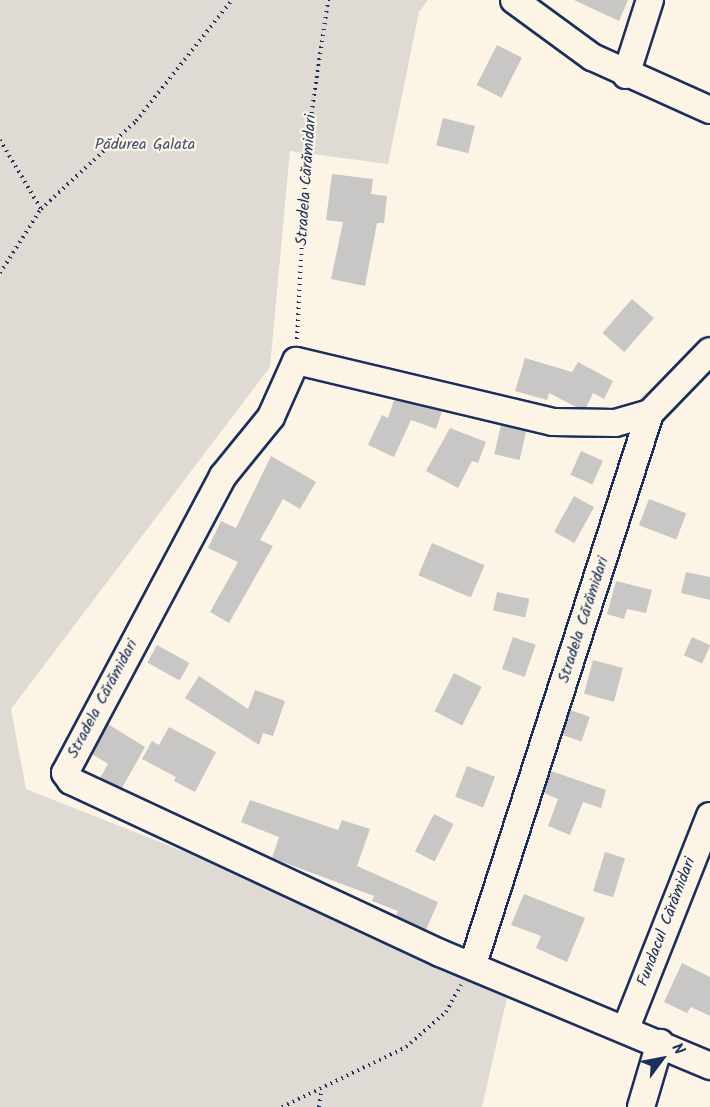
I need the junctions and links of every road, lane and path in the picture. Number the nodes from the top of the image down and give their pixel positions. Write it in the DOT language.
graph roads {
  1 [pos="232,0"];
  2 [pos="328,0"];
  3 [pos="514,0"];
  4 [pos="650,0"];
  5 [pos="626,75"];
  6 [pos="710,110"];
  7 [pos="0,140"];
  8 [pos="41,209"];
  9 [pos="0,273"];
  10 [pos="710,351"];
  11 [pos="296,361"];
  12 [pos="650,413"];
  13 [pos="710,816"];
  14 [pos="472,964"];
  15 [pos="626,1028"];
  16 [pos="660,1043"];
  17 [pos="710,1066"];
  18 [pos="322,1089"];
  19 [pos="282,1107"];
  20 [pos="319,1107"];
  21 [pos="641,1107"];
  1 -- 8 [label="path"];
  2 -- 11 [label="path, Stradela Cărămidari"];
  3 -- 5 [label="street"];
  4 -- 5 [label="street"];
  5 -- 6 [label="street"];
  7 -- 8 [label="path"];
  8 -- 9 [label="path"];
  10 -- 12 [label="street, Stradela Cărămidari"];
  11 -- 12 [label="street, Stradela Cărămidari"];
  11 -- 14 [label="street, Stradela Cărămidari"];
  12 -- 14 [label="street, Stradela Cărămidari"];
  13 -- 15 [label="street, Fundacul Cărămidari"];
  14 -- 15 [label="street, Stradela Cărămidari"];
  14 -- 18 [label="path"];
  15 -- 16 [label="street, Stradela Cărămidari"];
  16 -- 17 [label="street, Stradela Cărămidari"];
  16 -- 21 [label="street"];
  18 -- 19 [label="path"];
  18 -- 20 [label="path"];
}
